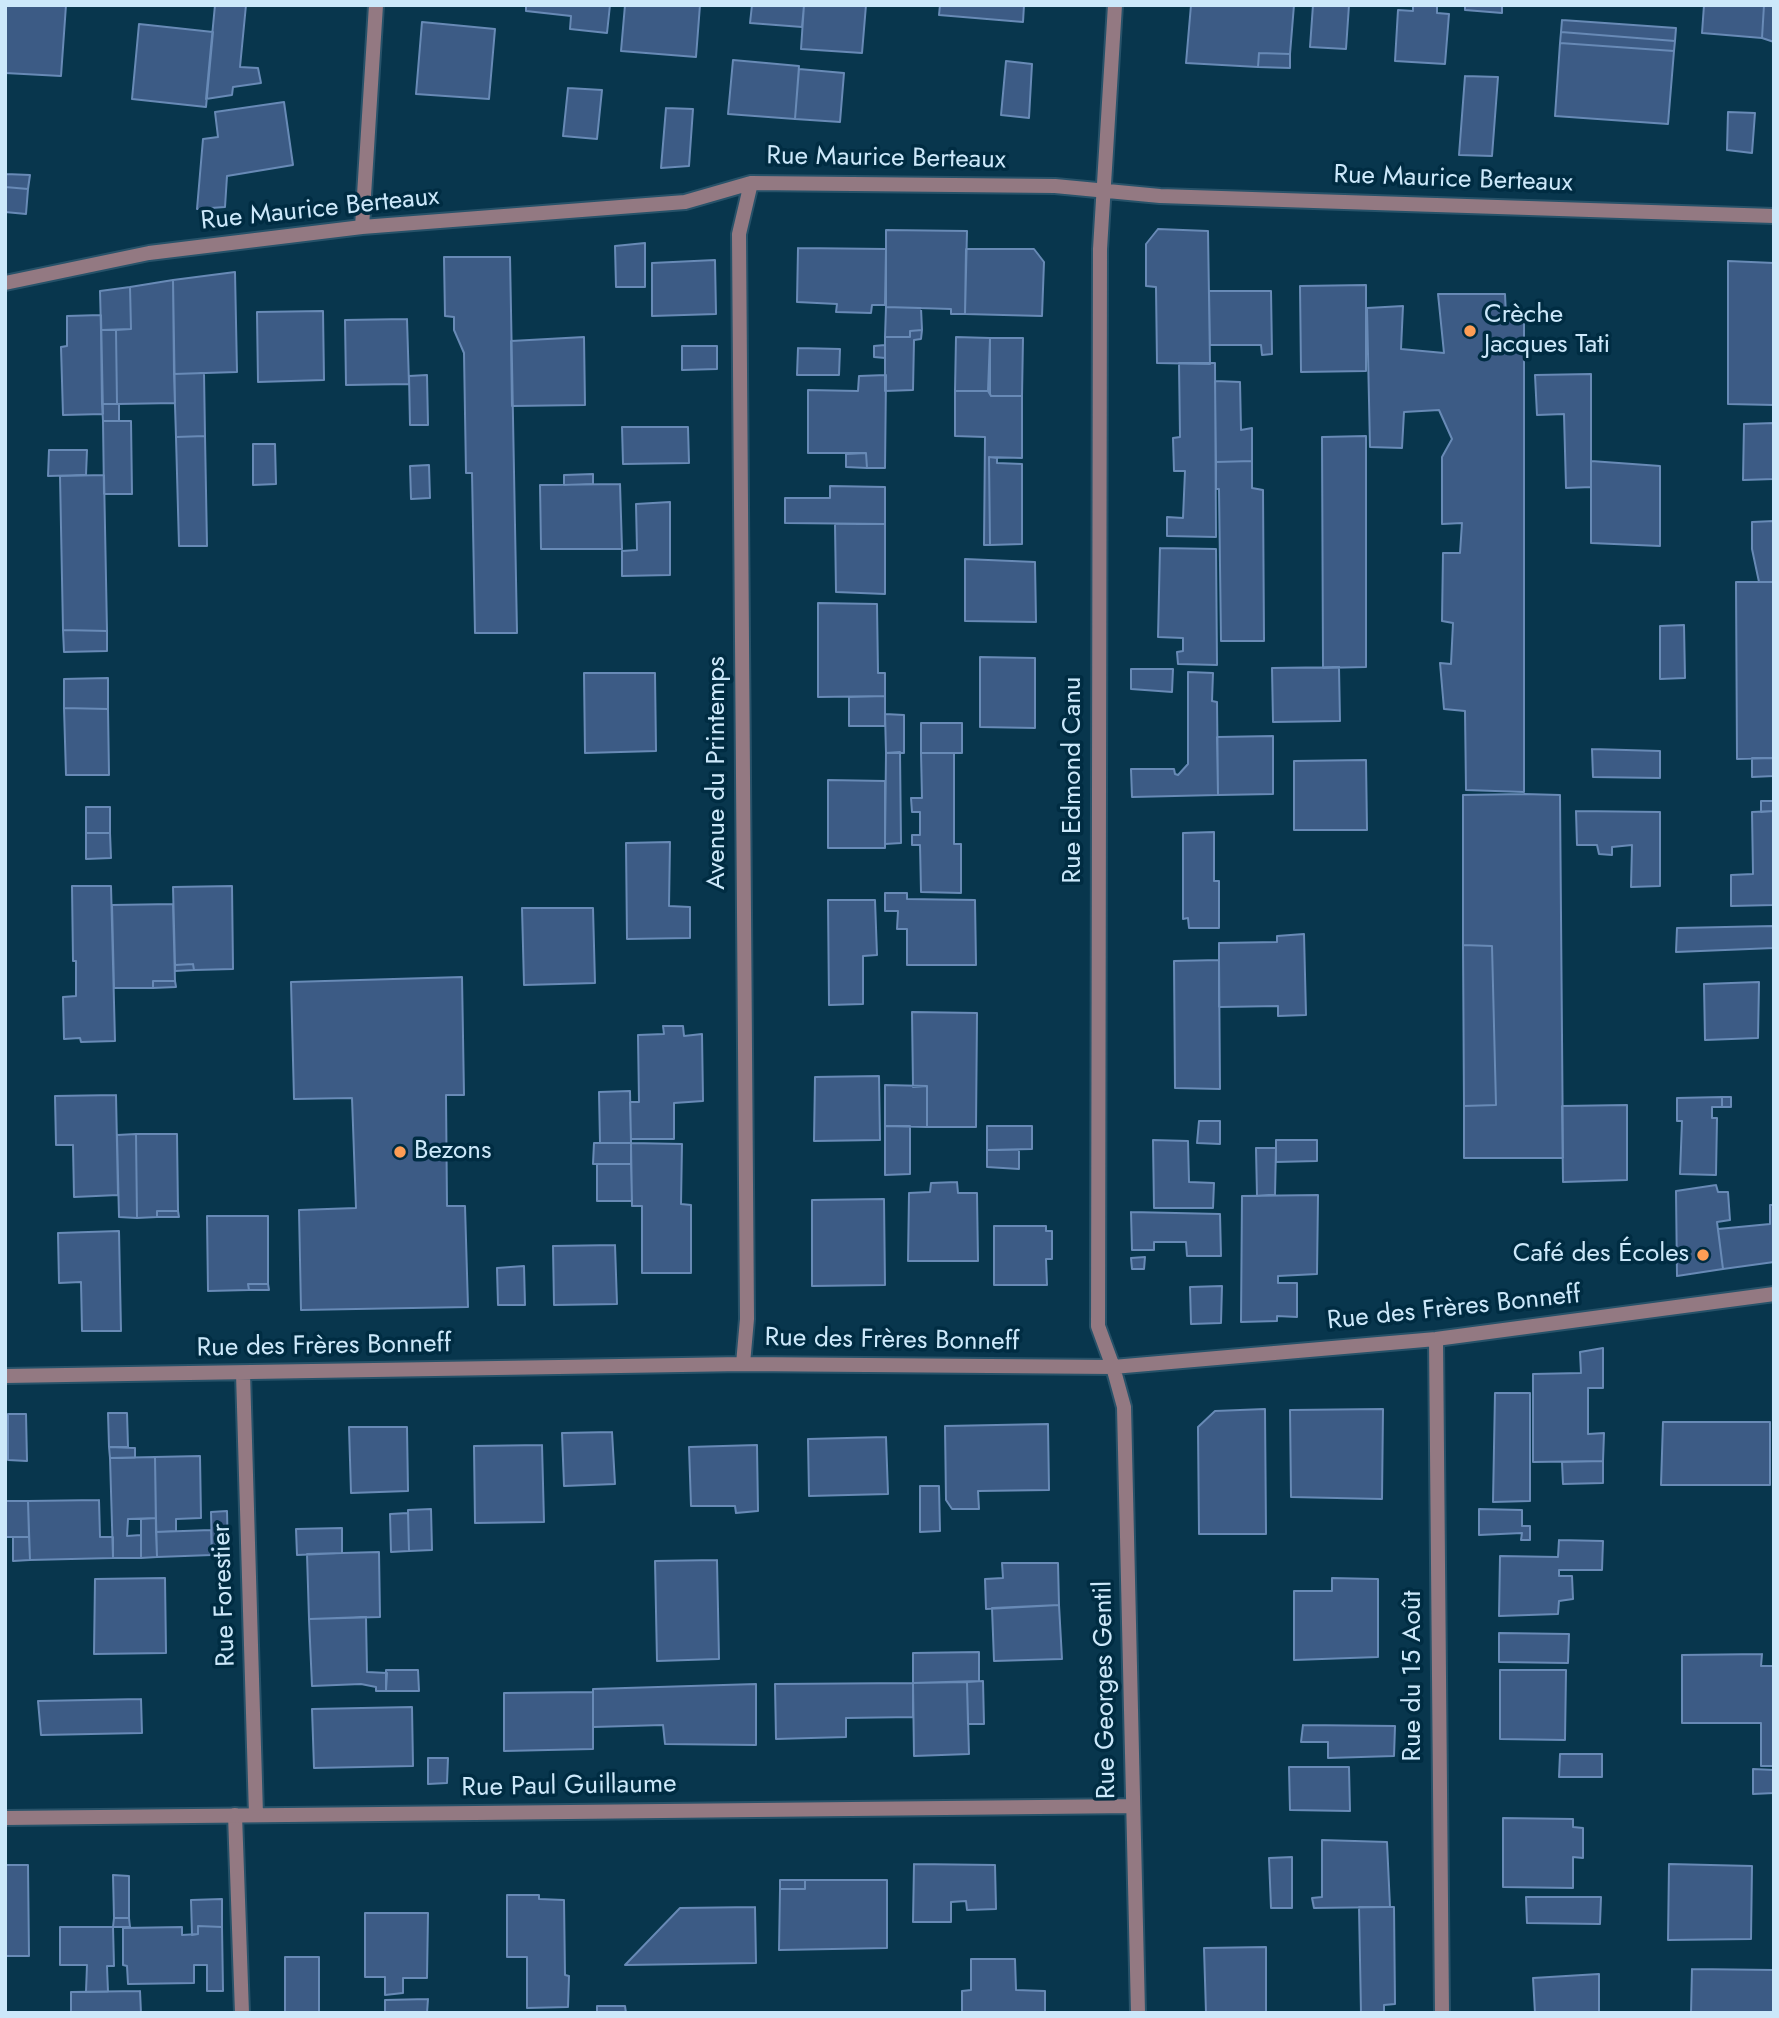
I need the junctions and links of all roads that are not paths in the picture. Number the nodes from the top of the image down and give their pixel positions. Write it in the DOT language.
graph roads {
  1 [pos="376,5"];
  2 [pos="1115,5"];
  3 [pos="751,183"];
  4 [pos="1104,190"];
  5 [pos="1774,216"];
  6 [pos="362,227"];
  7 [pos="5,283"];
  8 [pos="1774,1294"];
  9 [pos="1436,1339"];
  10 [pos="743,1364"];
  11 [pos="1113,1367"];
  12 [pos="243,1373"];
  13 [pos="5,1376"];
  14 [pos="1133,1805"];
  15 [pos="235,1815"];
  16 [pos="256,1815"];
  17 [pos="5,1818"];
  18 [pos="242,2013"];
  19 [pos="1138,2013"];
  20 [pos="1441,2013"];
  1 -- 6 [label="street"];
  2 -- 4 [label="street, Rue Edmond Canu"];
  3 -- 4 [label="street, Rue Maurice Berteaux"];
  3 -- 6 [label="street, Rue Maurice Berteaux"];
  3 -- 10 [label="street, Avenue du Printemps"];
  4 -- 5 [label="street, Rue Maurice Berteaux"];
  4 -- 11 [label="street, Rue Edmond Canu"];
  6 -- 7 [label="street, Rue Maurice Berteaux"];
  8 -- 9 [label="street, Rue des Frères Bonneff"];
  9 -- 11 [label="street, Rue des Frères Bonneff"];
  9 -- 20 [label="street, Rue du 15 Août"];
  10 -- 11 [label="street, Rue des Frères Bonneff"];
  10 -- 12 [label="street, Rue des Frères Bonneff"];
  11 -- 14 [label="street, Rue Georges Gentil"];
  12 -- 13 [label="street, Rue des Frères Bonneff"];
  12 -- 16 [label="street, Rue Forestier"];
  14 -- 16 [label="street, Rue Paul Guillaume"];
  14 -- 19 [label="street, Rue Georges Gentil"];
  15 -- 16 [label="street, Rue Paul Guillaume"];
  15 -- 17 [label="street, Rue Paul Guillaume"];
  15 -- 18 [label="street"];
}
